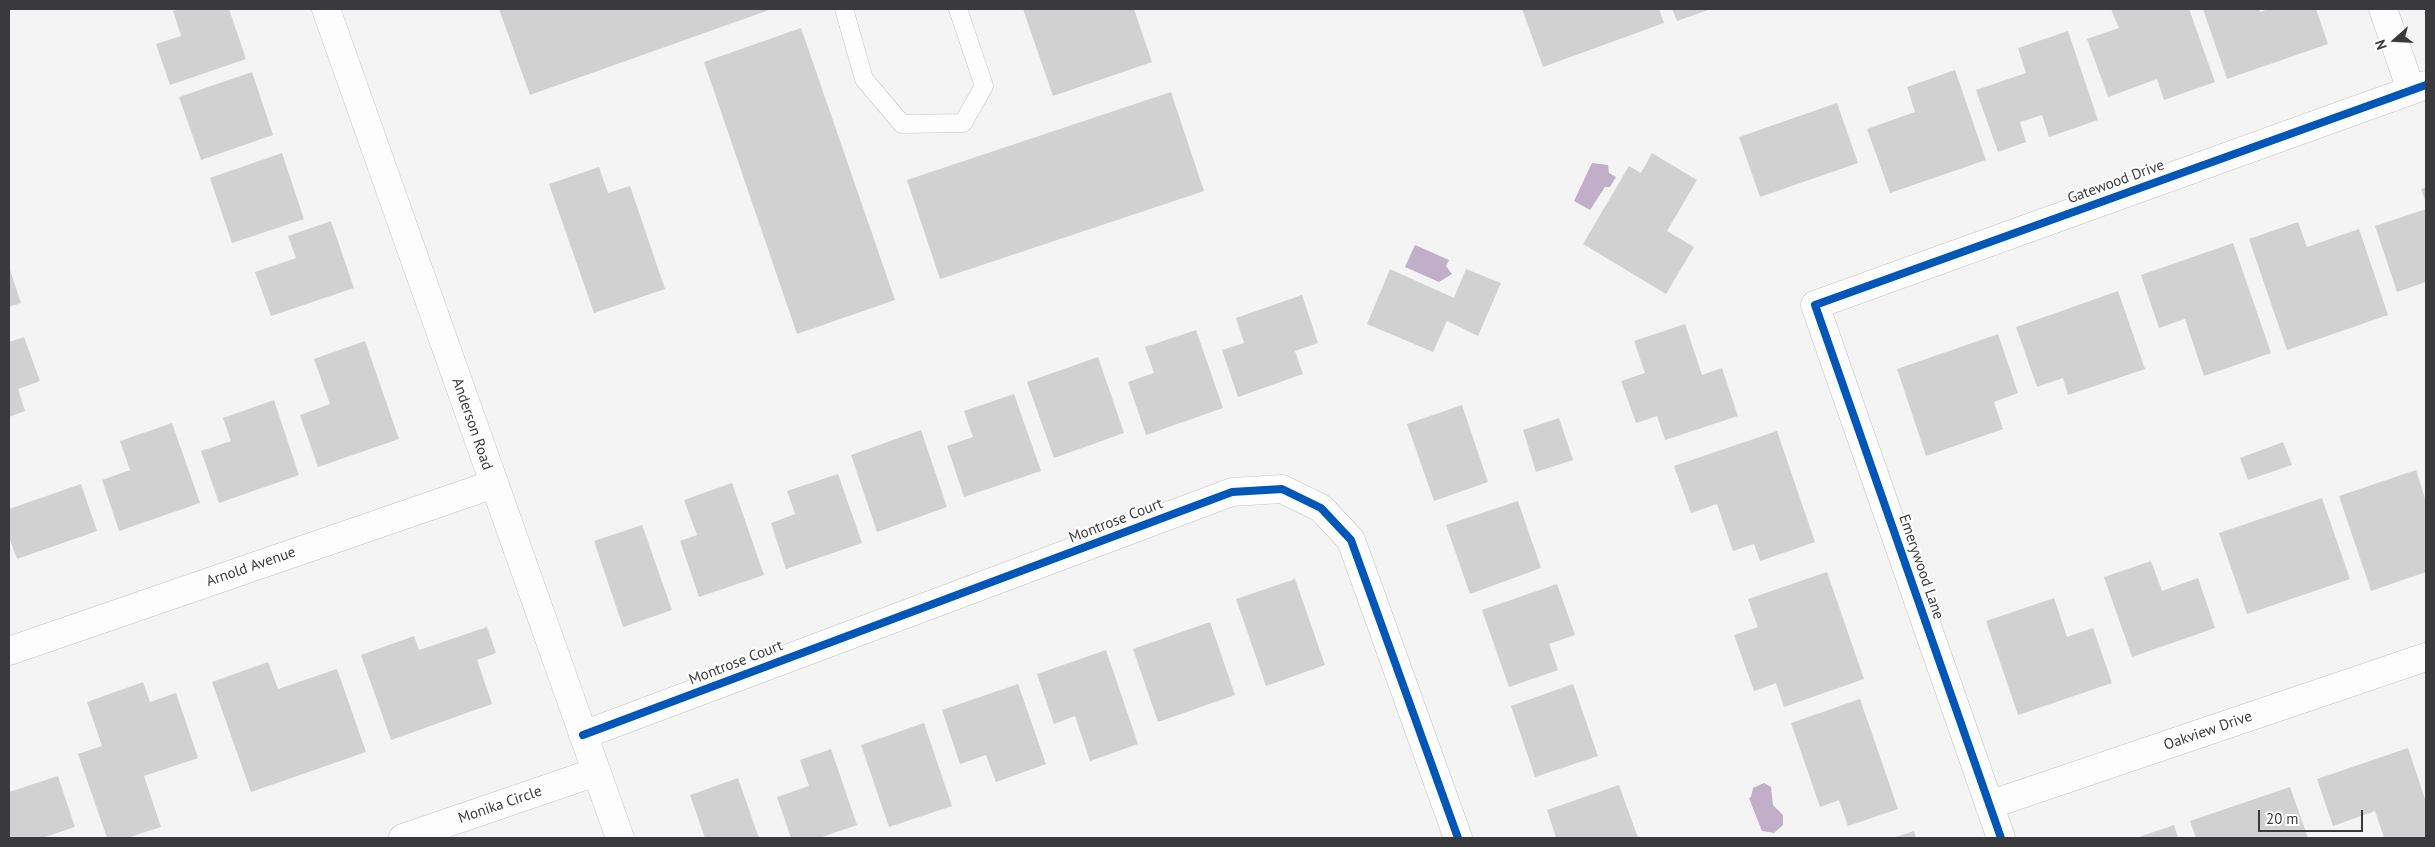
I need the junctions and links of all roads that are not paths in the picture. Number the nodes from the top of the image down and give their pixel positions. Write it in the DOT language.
graph roads {
  1 [pos="844,9"];
  2 [pos="958,9"];
  3 [pos="2383,9"];
  4 [pos="330,10"];
  5 [pos="2419,88"];
  6 [pos="1815,305"];
  7 [pos="494,484"];
  8 [pos="9,651"];
  9 [pos="2426,657"];
  10 [pos="583,735"];
  11 [pos="596,772"];
  12 [pos="1989,805"];
  13 [pos="403,838"];
  14 [pos="620,838"];
  15 [pos="1458,838"];
  16 [pos="2000,838"];
  1 -- 2 [label="lane"];
  3 -- 5 [label="street"];
  4 -- 7 [label="street, Anderson Road"];
  5 -- 6 [label="street, Gatewood Drive"];
  6 -- 12 [label="street, Emerywood Lane"];
  7 -- 8 [label="street, Arnold Avenue"];
  7 -- 10 [label="street, Anderson Road"];
  9 -- 12 [label="street, Oakview Drive"];
  10 -- 11 [label="street, Anderson Road"];
  10 -- 15 [label="street, Montrose Court"];
  11 -- 13 [label="street, Monika Circle"];
  11 -- 14 [label="street, Anderson Road"];
  12 -- 16 [label="street, Emerywood Lane"];
}
